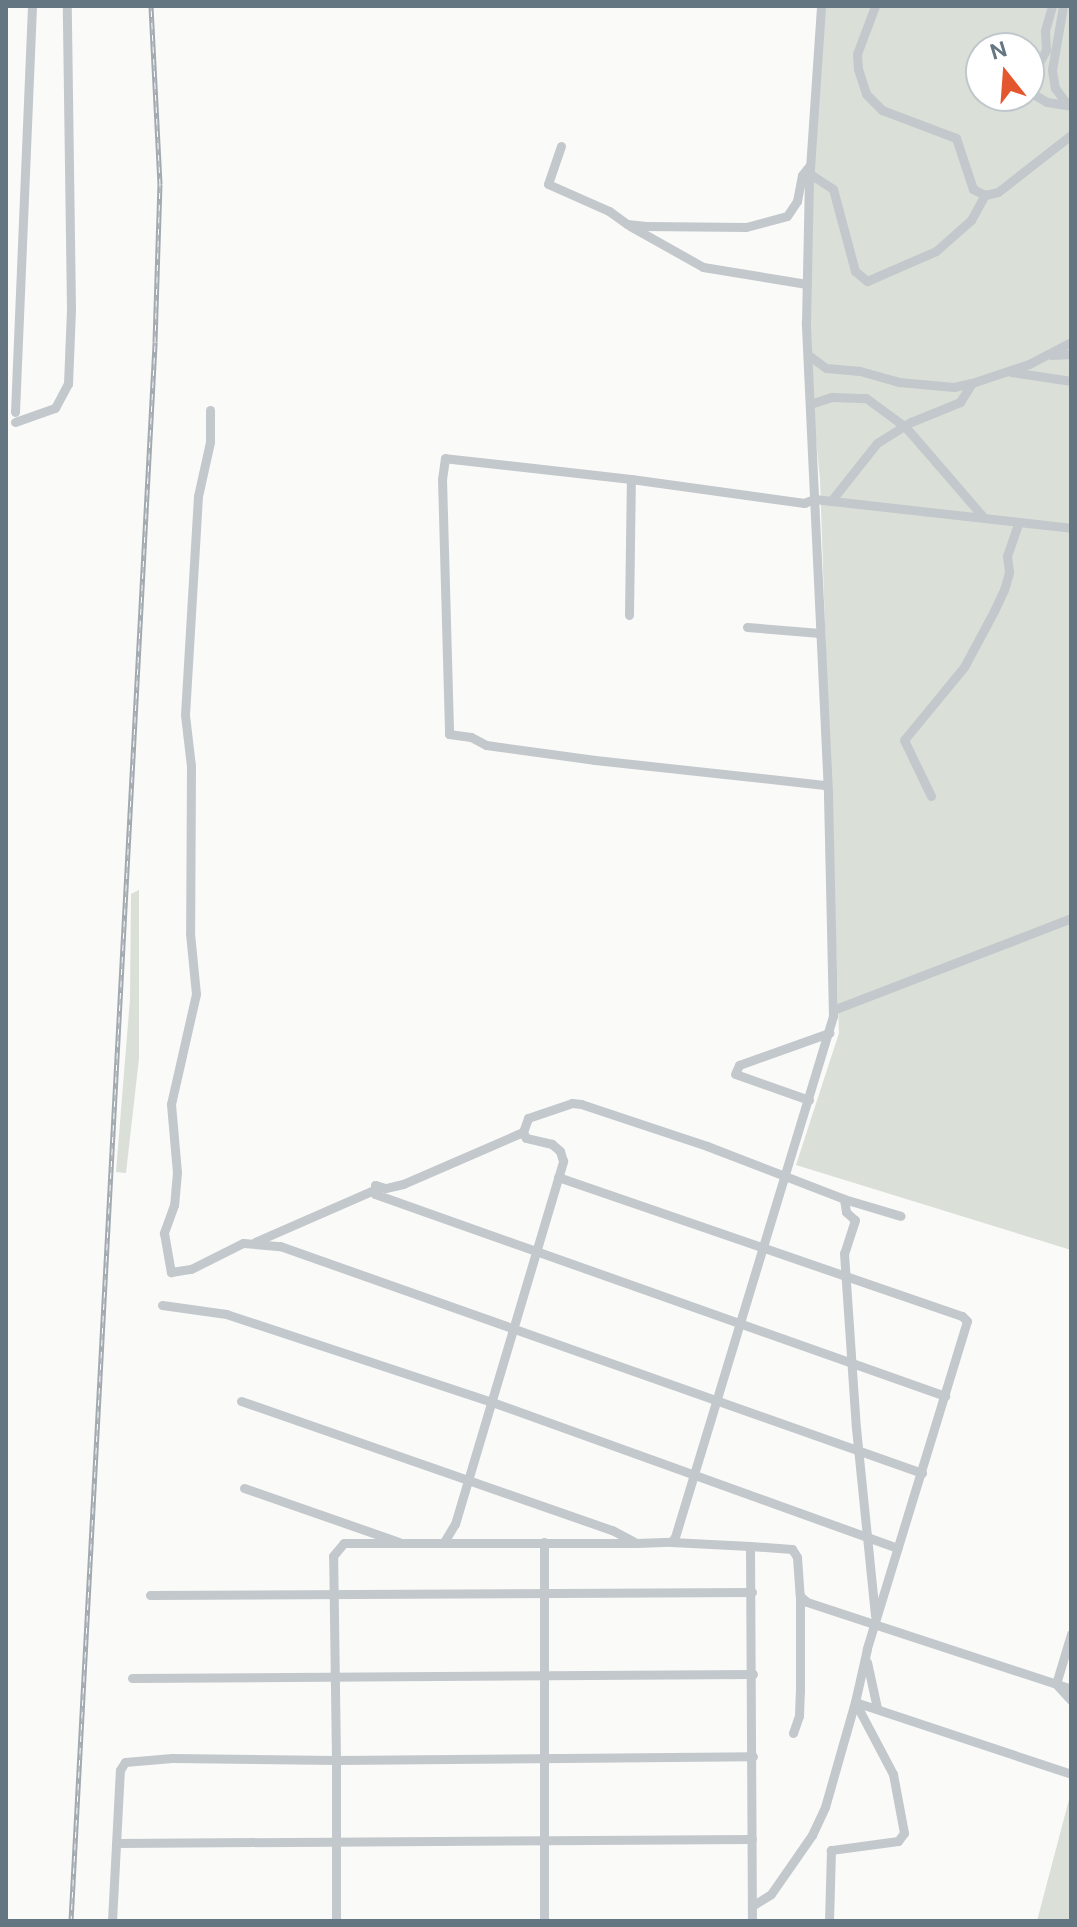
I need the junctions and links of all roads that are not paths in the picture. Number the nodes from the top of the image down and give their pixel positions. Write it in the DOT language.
graph roads {
  1 [pos="32,6"];
  2 [pos="67,6"];
  3 [pos="821,6"];
  4 [pos="875,6"];
  5 [pos="1052,6"];
  6 [pos="1063,6"];
  7 [pos="1069,105"];
  8 [pos="1071,135"];
  9 [pos="561,146"];
  10 [pos="812,162"];
  11 [pos="810,174"];
  12 [pos="985,195"];
  13 [pos="627,224"];
  14 [pos="807,284"];
  15 [pos="1071,342"];
  16 [pos="1071,354"];
  17 [pos="808,355"];
  18 [pos="1048,355"];
  19 [pos="1008,372"];
  20 [pos="1071,381"];
  21 [pos="972,383"];
  22 [pos="810,404"];
  23 [pos="210,410"];
  24 [pos="631,479"];
  25 [pos="814,499"];
  26 [pos="831,501"];
  27 [pos="984,518"];
  28 [pos="1019,522"];
  29 [pos="1071,528"];
  30 [pos="629,615"];
  31 [pos="747,627"];
  32 [pos="820,633"];
  33 [pos="827,785"];
  34 [pos="931,796"];
  35 [pos="1071,918"];
  36 [pos="833,1010"];
  37 [pos="829,1033"];
  38 [pos="809,1100"];
  39 [pos="523,1132"];
  40 [pos="785,1174"];
  41 [pos="558,1177"];
  42 [pos="374,1190"];
  43 [pos="844,1199"];
  44 [pos="901,1216"];
  45 [pos="255,1242"];
  46 [pos="762,1250"];
  47 [pos="536,1254"];
  48 [pos="846,1277"];
  49 [pos="162,1305"];
  50 [pos="740,1324"];
  51 [pos="515,1327"];
  52 [pos="851,1363"];
  53 [pos="945,1396"];
  54 [pos="718,1400"];
  55 [pos="241,1401"];
  56 [pos="492,1402"];
  57 [pos="858,1450"];
  58 [pos="695,1473"];
  59 [pos="922,1473"];
  60 [pos="468,1479"];
  61 [pos="244,1488"];
  62 [pos="867,1536"];
  63 [pos="444,1542"];
  64 [pos="544,1542"];
  65 [pos="671,1542"];
  66 [pos="402,1543"];
  67 [pos="636,1543"];
  68 [pos="750,1546"];
  69 [pos="898,1548"];
  70 [pos="543,1591"];
  71 [pos="752,1592"];
  72 [pos="150,1595"];
  73 [pos="333,1596"];
  74 [pos="800,1596"];
  75 [pos="875,1622"];
  76 [pos="1071,1634"];
  77 [pos="866,1658"];
  78 [pos="753,1674"];
  79 [pos="543,1676"];
  80 [pos="334,1677"];
  81 [pos="132,1678"];
  82 [pos="1056,1684"];
  83 [pos="1071,1689"];
  84 [pos="1071,1700"];
  85 [pos="855,1702"];
  86 [pos="877,1708"];
  87 [pos="793,1733"];
  88 [pos="753,1756"];
  89 [pos="544,1759"];
  90 [pos="336,1760"];
  91 [pos="1069,1773"];
  92 [pos="752,1839"];
  93 [pos="544,1840"];
  94 [pos="116,1843"];
  95 [pos="336,1843"];
  96 [pos="752,1906"];
  97 [pos="112,1921"];
  98 [pos="336,1921"];
  99 [pos="544,1921"];
  100 [pos="752,1921"];
  101 [pos="829,1921"];
  1 -- 2 [label="street"];
  3 -- 10 [label="street"];
  4 -- 12 [label="street"];
  5 -- 7 [label="street"];
  6 -- 7 [label="street"];
  8 -- 12 [label="street"];
  9 -- 13 [label="street"];
  10 -- 11 [label="street"];
  10 -- 13 [label="street"];
  11 -- 12 [label="street"];
  11 -- 14 [label="street"];
  13 -- 14 [label="street"];
  14 -- 17 [label="street"];
  15 -- 18 [label="street"];
  16 -- 18 [label="street"];
  17 -- 21 [label="street"];
  17 -- 22 [label="street"];
  18 -- 19 [label="street"];
  19 -- 20 [label="street"];
  19 -- 21 [label="street"];
  21 -- 26 [label="street"];
  22 -- 25 [label="street"];
  22 -- 27 [label="street"];
  23 -- 45 [label="street"];
  24 -- 25 [label="street"];
  24 -- 30 [label="street"];
  24 -- 33 [label="street"];
  25 -- 26 [label="street"];
  25 -- 32 [label="street"];
  26 -- 27 [label="street"];
  27 -- 28 [label="street"];
  28 -- 29 [label="street"];
  28 -- 34 [label="street"];
  31 -- 32 [label="street"];
  32 -- 33 [label="street"];
  33 -- 36 [label="street"];
  35 -- 36 [label="street"];
  36 -- 37 [label="street"];
  37 -- 38 [label="street"];
  37 -- 38 [label="street"];
  38 -- 40 [label="street"];
  39 -- 40 [label="street"];
  39 -- 41 [label="street"];
  39 -- 42 [label="street"];
  40 -- 43 [label="street"];
  40 -- 46 [label="street"];
  41 -- 46 [label="street"];
  41 -- 47 [label="street"];
  42 -- 45 [label="street"];
  42 -- 47 [label="street"];
  43 -- 44 [label="street"];
  43 -- 48 [label="street"];
  45 -- 51 [label="street"];
  46 -- 48 [label="street"];
  46 -- 50 [label="street"];
  47 -- 50 [label="street"];
  47 -- 51 [label="street"];
  48 -- 52 [label="street"];
  48 -- 53 [label="street"];
  49 -- 56 [label="street"];
  50 -- 52 [label="street"];
  50 -- 54 [label="street"];
  51 -- 54 [label="street"];
  51 -- 56 [label="street"];
  52 -- 53 [label="street"];
  52 -- 57 [label="street"];
  53 -- 59 [label="street"];
  54 -- 57 [label="street"];
  54 -- 58 [label="street"];
  55 -- 60 [label="street"];
  56 -- 58 [label="street"];
  56 -- 60 [label="street"];
  57 -- 59 [label="street"];
  57 -- 62 [label="street"];
  58 -- 62 [label="street"];
  58 -- 65 [label="street"];
  59 -- 69 [label="street"];
  60 -- 63 [label="street"];
  60 -- 67 [label="street"];
  61 -- 66 [label="street"];
  62 -- 69 [label="street"];
  62 -- 75 [label="street"];
  63 -- 64 [label="street"];
  63 -- 66 [label="street"];
  64 -- 67 [label="street"];
  64 -- 70 [label="street"];
  65 -- 67 [label="street"];
  65 -- 68 [label="street"];
  66 -- 73 [label="street"];
  68 -- 71 [label="street"];
  68 -- 74 [label="street"];
  69 -- 75 [label="street"];
  70 -- 71 [label="street"];
  70 -- 73 [label="street"];
  70 -- 79 [label="street"];
  71 -- 78 [label="street"];
  72 -- 73 [label="street"];
  73 -- 80 [label="street"];
  74 -- 75 [label="street"];
  74 -- 87 [label="street"];
  75 -- 77 [label="street"];
  75 -- 82 [label="street"];
  76 -- 82 [label="street"];
  77 -- 85 [label="street"];
  77 -- 86 [label="street"];
  78 -- 79 [label="street"];
  78 -- 88 [label="street"];
  79 -- 80 [label="street"];
  79 -- 89 [label="street"];
  80 -- 81 [label="street"];
  80 -- 90 [label="street"];
  82 -- 83 [label="street"];
  82 -- 84 [label="street"];
  85 -- 86 [label="street"];
  85 -- 96 [label="street"];
  85 -- 101 [label="street"];
  86 -- 91 [label="street"];
  88 -- 89 [label="street"];
  88 -- 92 [label="street"];
  89 -- 90 [label="street"];
  89 -- 93 [label="street"];
  90 -- 94 [label="street"];
  90 -- 95 [label="street"];
  92 -- 93 [label="street"];
  92 -- 96 [label="street"];
  93 -- 95 [label="street"];
  93 -- 99 [label="street"];
  94 -- 95 [label="street"];
  94 -- 97 [label="street"];
  95 -- 98 [label="street"];
  96 -- 100 [label="street"];
}
